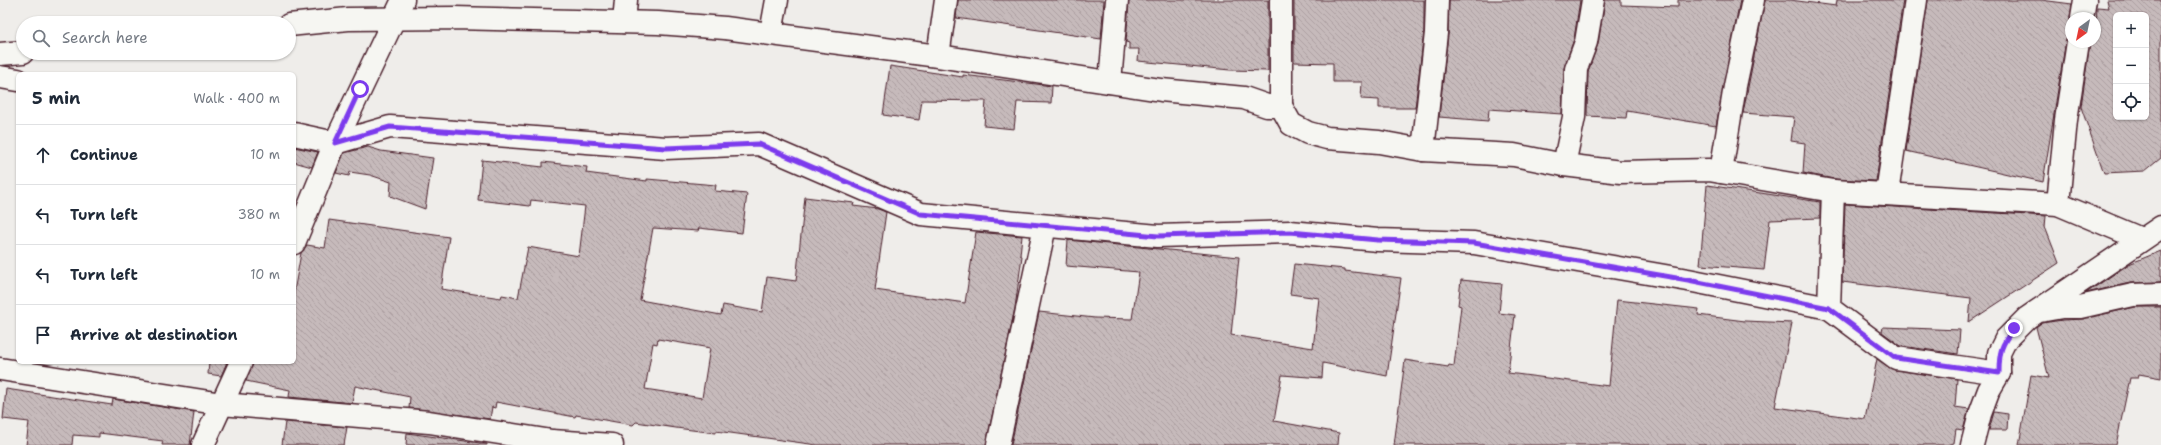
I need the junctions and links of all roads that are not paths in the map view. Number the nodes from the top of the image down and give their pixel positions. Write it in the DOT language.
graph roads {
  1 [pos="626,0"];
  2 [pos="778,0"];
  3 [pos="946,0"];
  4 [pos="1117,0"];
  5 [pos="1281,0"];
  6 [pos="1437,0"];
  7 [pos="1593,0"];
  8 [pos="1753,0"];
  9 [pos="1916,0"];
  10 [pos="2085,0"];
  11 [pos="399,9"];
  12 [pos="2083,12"];
  13 [pos="624,22"];
  14 [pos="296,24"];
  15 [pos="771,33"];
  16 [pos="2077,48"];
  17 [pos="16,53"];
  18 [pos="0,54"];
  19 [pos="938,56"];
  20 [pos="0,77"];
  21 [pos="16,80"];
  22 [pos="1110,82"];
  23 [pos="1281,106"];
  24 [pos="296,134"];
  25 [pos="335,143"];
  26 [pos="1423,150"];
  27 [pos="1564,165"];
  28 [pos="1721,172"];
  29 [pos="1833,191"];
  30 [pos="1887,193"];
  31 [pos="2058,204"];
  32 [pos="1045,226"];
  33 [pos="2161,227"];
  34 [pos="296,238"];
  35 [pos="2141,239"];
  36 [pos="2161,294"];
  37 [pos="1829,308"];
  38 [pos="2027,318"];
  39 [pos="240,364"];
  40 [pos="0,369"];
  41 [pos="1999,373"];
  42 [pos="222,404"];
  43 [pos="202,445"];
  44 [pos="612,445"];
  45 [pos="998,445"];
  46 [pos="1972,445"];
  1 -- 13 [label="street"];
  2 -- 15 [label="street"];
  3 -- 19 [label="street"];
  4 -- 22 [label="street"];
  5 -- 23 [label="street"];
  6 -- 26 [label="street"];
  7 -- 27 [label="street"];
  8 -- 28 [label="street"];
  9 -- 30 [label="street"];
  10 -- 12 [label="street"];
  11 -- 13 [label="street"];
  11 -- 14 [label="street"];
  11 -- 25 [label="street"];
  13 -- 15 [label="street"];
  15 -- 19 [label="street"];
  16 -- 31 [label="street"];
  17 -- 18 [label="street"];
  19 -- 22 [label="street"];
  20 -- 21 [label="street"];
  22 -- 23 [label="street"];
  23 -- 26 [label="street"];
  24 -- 25 [label="street"];
  25 -- 32 [label="street"];
  25 -- 34 [label="street"];
  26 -- 27 [label="street"];
  27 -- 28 [label="street"];
  28 -- 29 [label="street"];
  29 -- 30 [label="street"];
  29 -- 37 [label="street"];
  30 -- 31 [label="street"];
  31 -- 35 [label="street"];
  32 -- 37 [label="street"];
  32 -- 45 [label="street"];
  33 -- 35 [label="street"];
  35 -- 38 [label="street"];
  36 -- 38 [label="street"];
  37 -- 41 [label="street"];
  38 -- 41 [label="street"];
  39 -- 42 [label="street"];
  40 -- 42 [label="street"];
  41 -- 46 [label="street"];
  42 -- 43 [label="street"];
  42 -- 44 [label="street"];
}
